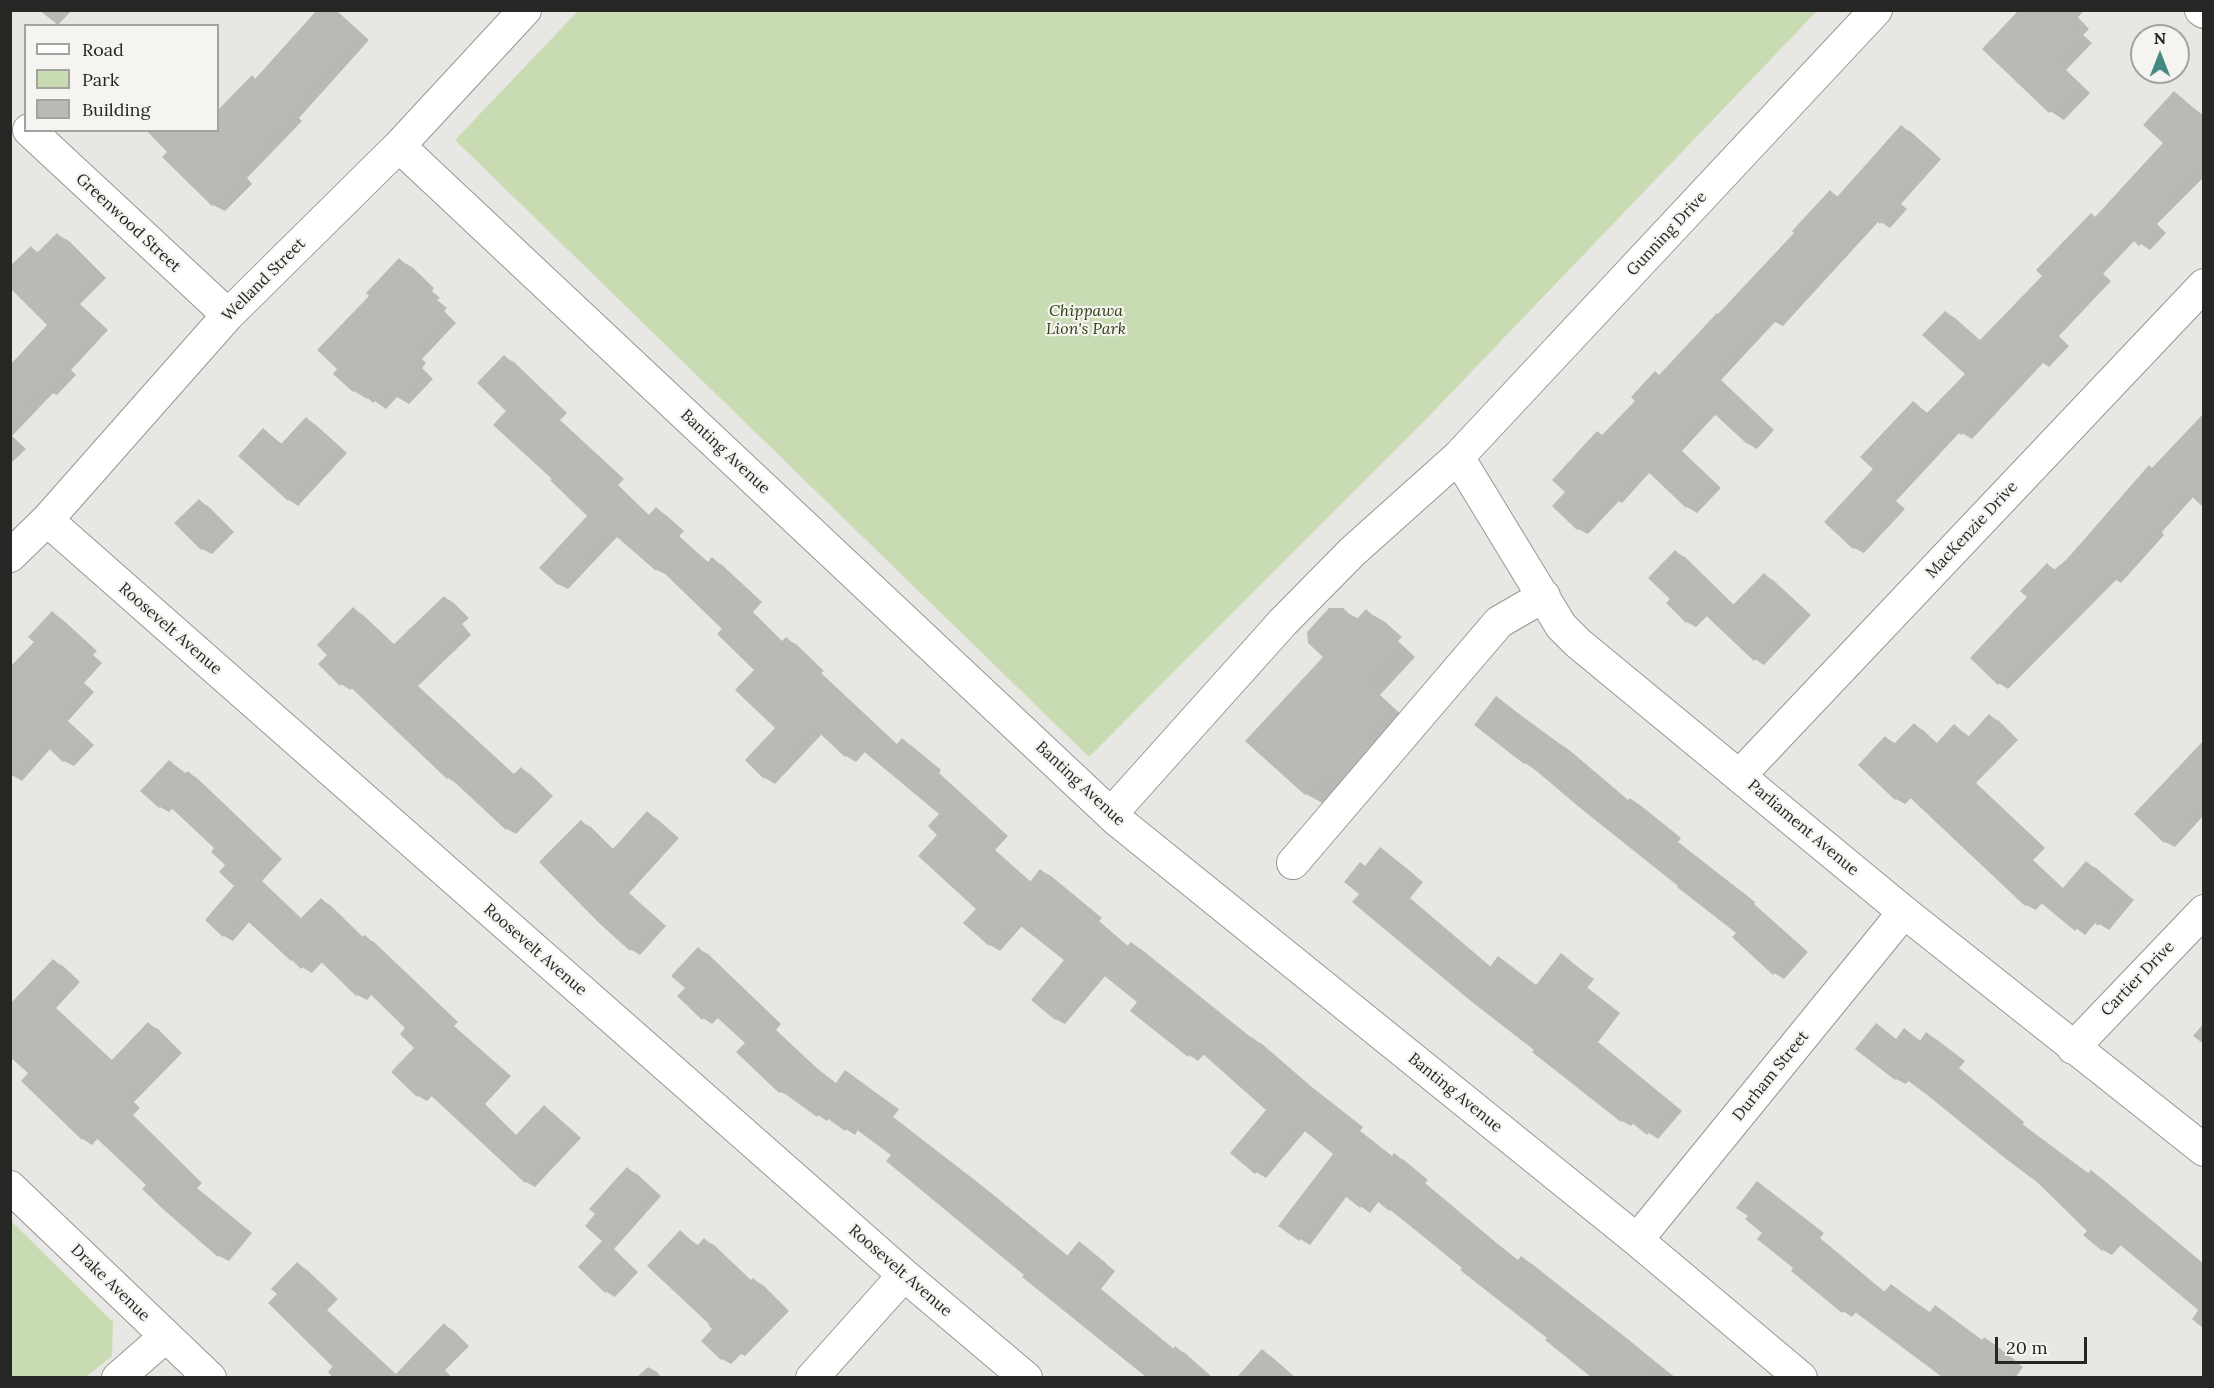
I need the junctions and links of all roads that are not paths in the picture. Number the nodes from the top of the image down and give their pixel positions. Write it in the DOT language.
graph roads {
  1 [pos="525,10"];
  2 [pos="1876,10"];
  3 [pos="10,114"];
  4 [pos="24,126"];
  5 [pos="30,132"];
  6 [pos="399,146"];
  7 [pos="2204,285"];
  8 [pos="228,315"];
  9 [pos="1458,457"];
  10 [pos="47,520"];
  11 [pos="10,556"];
  12 [pos="1544,596"];
  13 [pos="1740,775"];
  14 [pos="1111,814"];
  15 [pos="1293,863"];
  16 [pos="2204,911"];
  17 [pos="1904,912"];
  18 [pos="2073,1048"];
  19 [pos="2204,1150"];
  20 [pos="10,1187"];
  21 [pos="1637,1240"];
  22 [pos="904,1275"];
  23 [pos="166,1336"];
  24 [pos="118,1377"];
  25 [pos="210,1377"];
  26 [pos="812,1377"];
  27 [pos="1026,1377"];
  28 [pos="1801,1377"];
  1 -- 6 [label="street, Welland Street"];
  2 -- 9 [label="street, Gunning Drive"];
  3 -- 4 [label="street, Greenwood Street"];
  5 -- 8 [label="street, Greenwood Street"];
  6 -- 8 [label="street, Welland Street"];
  6 -- 14 [label="street, Banting Avenue"];
  7 -- 13 [label="street, MacKenzie Drive"];
  8 -- 10 [label="street, Welland Street"];
  9 -- 12 [label="street, Parliament Avenue"];
  9 -- 14 [label="street, Gunning Drive"];
  10 -- 11 [label="street, Welland Street"];
  10 -- 22 [label="street, Roosevelt Avenue"];
  12 -- 13 [label="street, Parliament Avenue"];
  12 -- 15 [label="street"];
  13 -- 17 [label="street, Parliament Avenue"];
  14 -- 21 [label="street, Banting Avenue"];
  16 -- 18 [label="street, Cartier Drive"];
  17 -- 18 [label="street, Parliament Avenue"];
  17 -- 21 [label="street, Durham Street"];
  18 -- 19 [label="street, Parliament Avenue"];
  20 -- 23 [label="street, Drake Avenue"];
  21 -- 28 [label="street, Banting Avenue"];
  22 -- 26 [label="street"];
  22 -- 27 [label="street, Roosevelt Avenue"];
  23 -- 24 [label="street"];
  23 -- 25 [label="street, Drake Avenue"];
}
